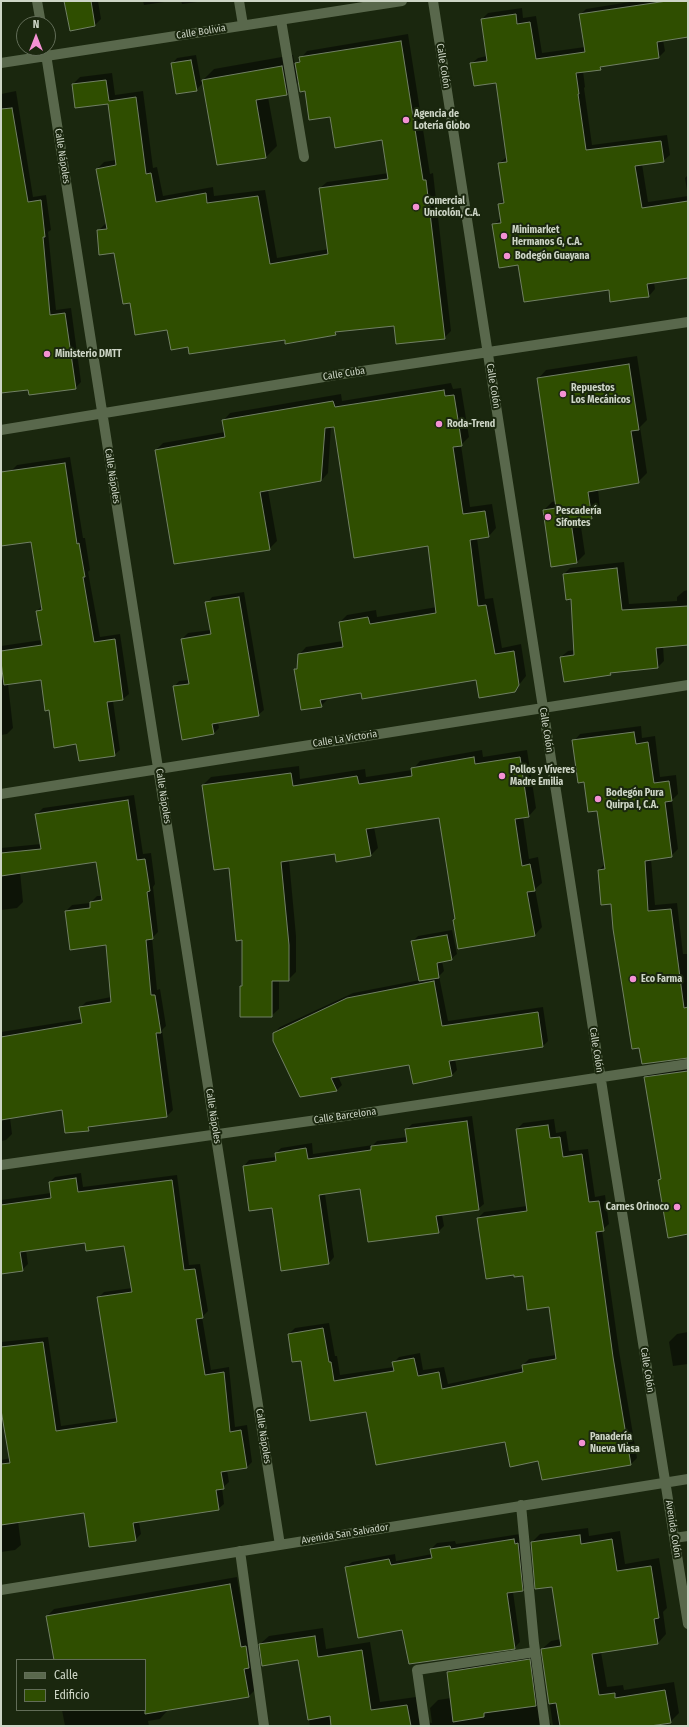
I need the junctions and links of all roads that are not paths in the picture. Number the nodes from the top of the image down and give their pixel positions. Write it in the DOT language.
graph roads {
  1 [pos="37,1"];
  2 [pos="239,1"];
  3 [pos="402,1"];
  4 [pos="433,1"];
  5 [pos="40,16"];
  6 [pos="281,20"];
  7 [pos="243,26"];
  8 [pos="56,51"];
  9 [pos="29,56"];
  10 [pos="46,56"];
  11 [pos="1,63"];
  12 [pos="304,157"];
  13 [pos="688,322"];
  14 [pos="487,352"];
  15 [pos="102,414"];
  16 [pos="1,430"];
  17 [pos="688,685"];
  18 [pos="543,708"];
  19 [pos="159,769"];
  20 [pos="1,794"];
  21 [pos="688,1064"];
  22 [pos="601,1078"];
  23 [pos="216,1134"];
  24 [pos="1,1165"];
  25 [pos="688,1478"];
  26 [pos="665,1482"];
  27 [pos="521,1506"];
  28 [pos="688,1536"];
  29 [pos="674,1538"];
  30 [pos="280,1545"];
  31 [pos="240,1551"];
  32 [pos="1,1590"];
  33 [pos="688,1624"];
  34 [pos="535,1652"];
  35 [pos="263,1726"];
  36 [pos="425,1726"];
  37 [pos="545,1726"];
  1 -- 5 [label="street"];
  2 -- 7 [label="street"];
  3 -- 6 [label="street, Calle Bolivia"];
  4 -- 14 [label="street, Calle Colón"];
  6 -- 7 [label="street, Calle Bolivia"];
  6 -- 12 [label="street"];
  7 -- 8 [label="street, Calle Bolivia"];
  9 -- 11 [label="street, Calle Bolivia"];
  10 -- 15 [label="street, Calle Nápoles"];
  13 -- 14 [label="street, Calle Cuba"];
  14 -- 15 [label="street, Calle Cuba"];
  14 -- 18 [label="street, Calle Colón"];
  15 -- 16 [label="street, Calle Cuba"];
  15 -- 19 [label="street, Calle Nápoles"];
  17 -- 18 [label="street, Calle La Victoria"];
  18 -- 19 [label="street, Calle La Victoria"];
  18 -- 22 [label="street, Calle Colón"];
  19 -- 20 [label="street, Calle La Victoria"];
  19 -- 23 [label="street, Calle Nápoles"];
  21 -- 22 [label="street, Calle Barcelona"];
  22 -- 23 [label="street, Calle Barcelona"];
  22 -- 26 [label="street, Calle Colón"];
  23 -- 24 [label="street, Calle Barcelona"];
  23 -- 30 [label="street, Calle Nápoles"];
  25 -- 26 [label="street, Avenida San Salvador"];
  26 -- 27 [label="street, Avenida San Salvador"];
  26 -- 29 [label="street, Avenida Colón"];
  27 -- 30 [label="street, Avenida San Salvador"];
  27 -- 34 [label="street"];
  28 -- 29 [label="street"];
  29 -- 33 [label="street, Avenida Colón"];
  30 -- 31 [label="street, Avenida San Salvador"];
  31 -- 32 [label="street, Avenida San Salvador"];
  31 -- 35 [label="street"];
  34 -- 36 [label="street"];
  34 -- 37 [label="street"];
}
